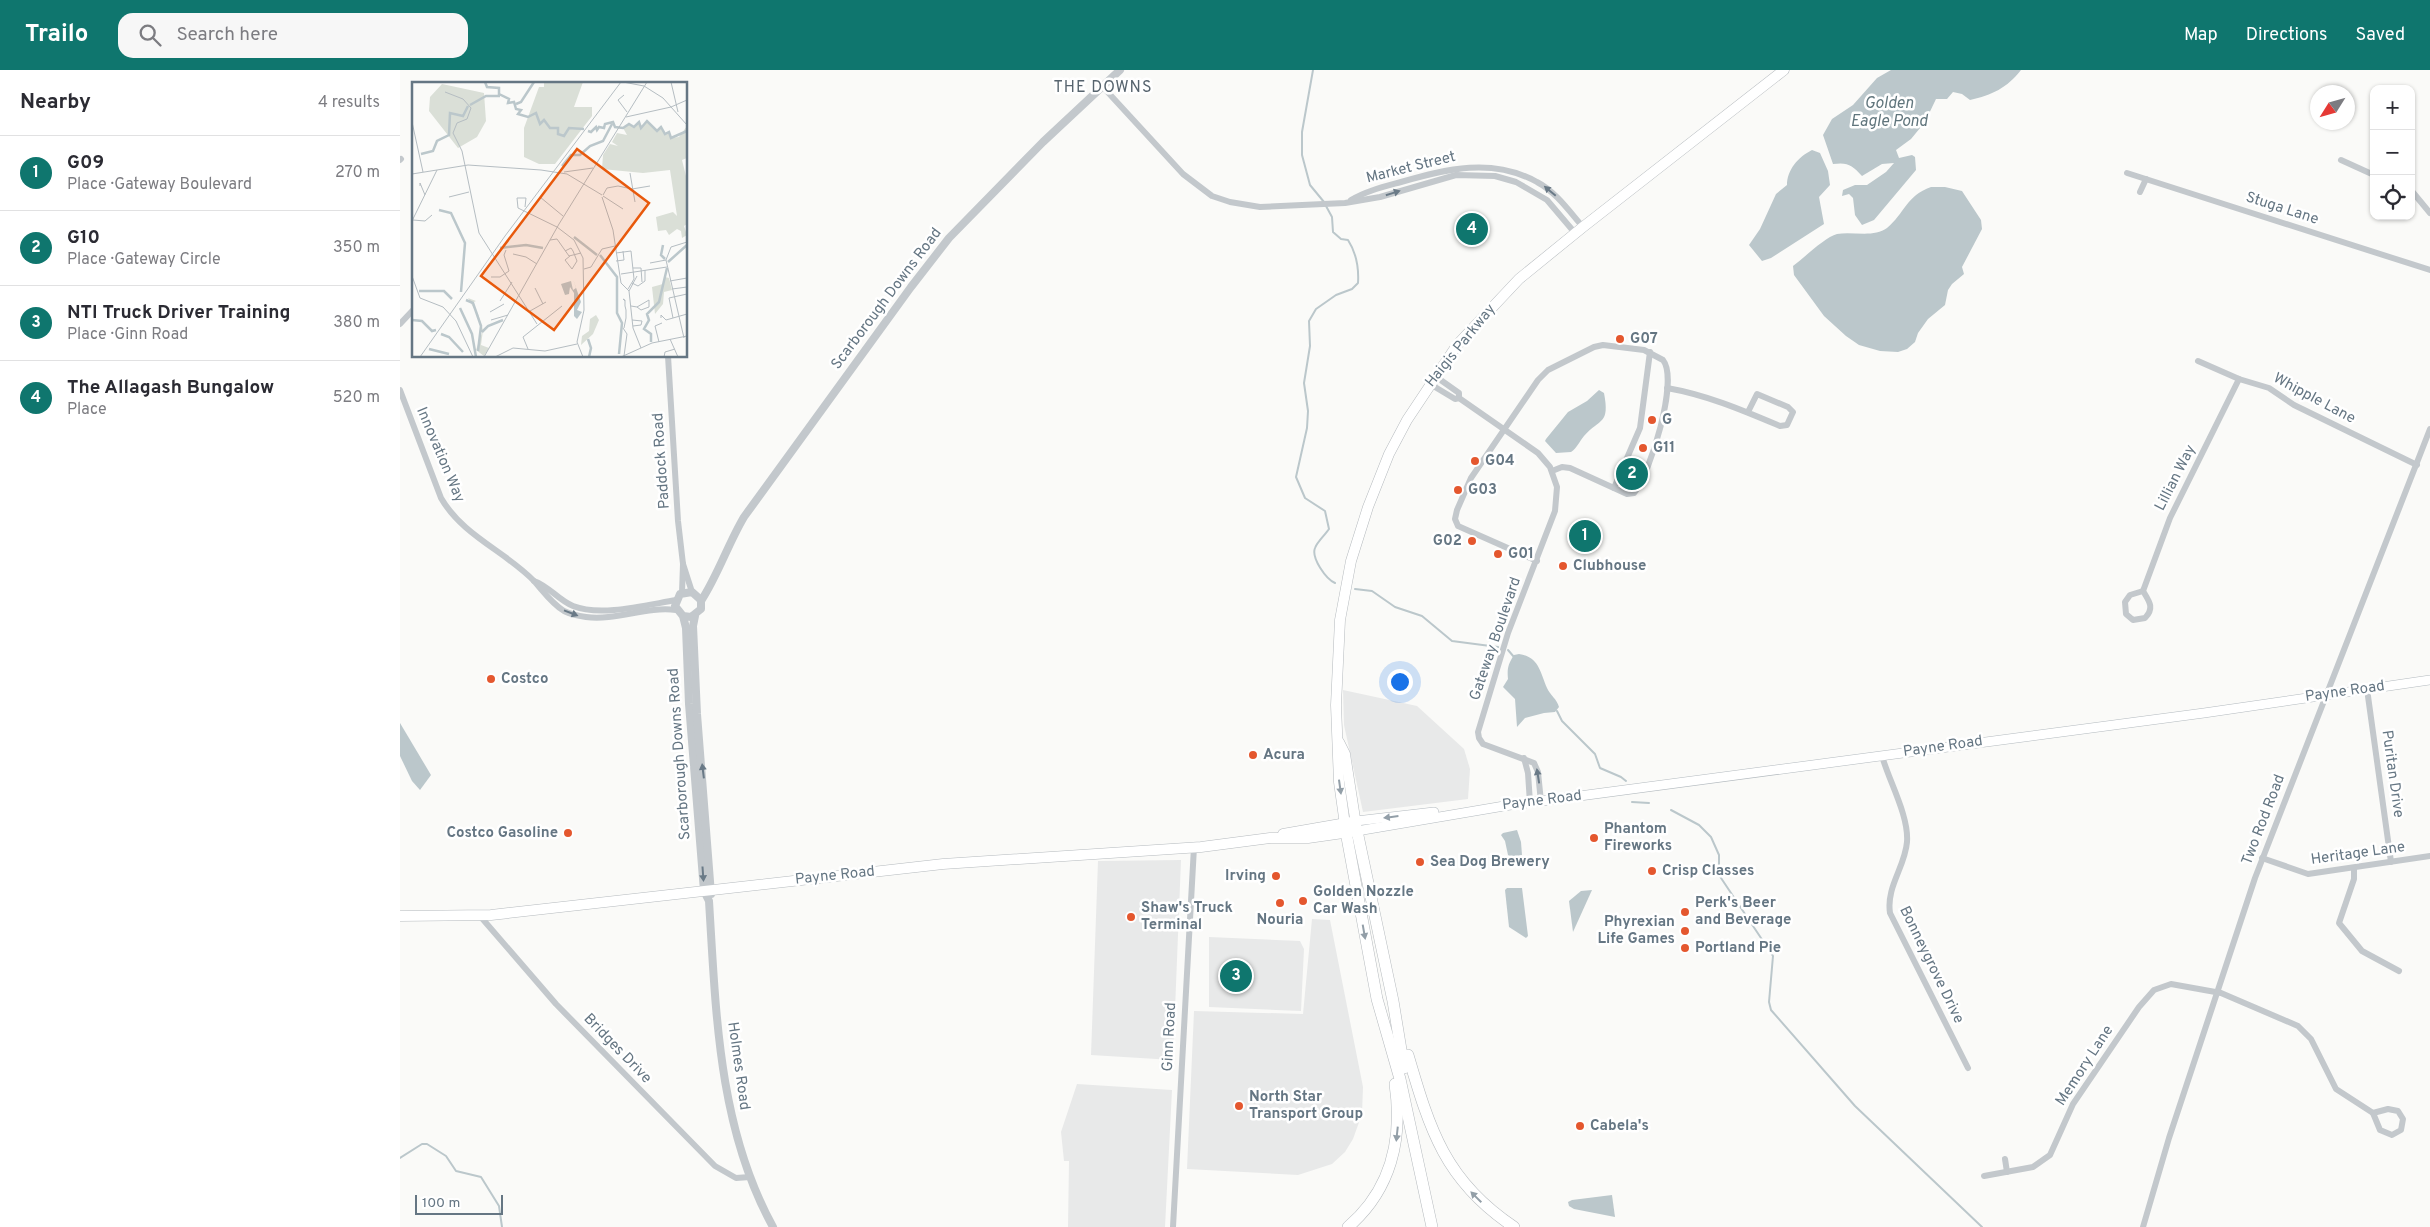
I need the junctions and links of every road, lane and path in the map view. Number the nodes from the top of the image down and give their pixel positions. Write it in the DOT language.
graph roads {
  1 [pos="1120,70"];
  2 [pos="1784,70"];
  3 [pos="1103,87"];
  4 [pos="2341,160"];
  5 [pos="2127,173"];
  6 [pos="2370,173"];
  7 [pos="2146,179"];
  8 [pos="2140,192"];
  9 [pos="2415,195"];
  10 [pos="1345,203"];
  11 [pos="2430,213"];
  12 [pos="1579,230"];
  13 [pos="2430,270"];
  14 [pos="412,312"];
  15 [pos="400,324"];
  16 [pos="1650,352"];
  17 [pos="668,358"];
  18 [pos="2198,361"];
  19 [pos="2239,379"];
  20 [pos="1432,380"];
  21 [pos="1667,388"];
  22 [pos="400,390"];
  23 [pos="1748,412"];
  24 [pos="2430,429"];
  25 [pos="1504,430"];
  26 [pos="2417,464"];
  27 [pos="1552,471"];
  28 [pos="1614,488"];
  29 [pos="1537,561"];
  30 [pos="683,564"];
  31 [pos="714,575"];
  32 [pos="534,582"];
  33 [pos="2143,591"];
  34 [pos="694,592"];
  35 [pos="682,593"];
  36 [pos="676,600"];
  37 [pos="701,601"];
  38 [pos="676,610"];
  39 [pos="682,616"];
  40 [pos="695,616"];
  41 [pos="2430,680"];
  42 [pos="2367,689"];
  43 [pos="2325,695"];
  44 [pos="1882,756"];
  45 [pos="1524,758"];
  46 [pos="1541,802"];
  47 [pos="1530,803"];
  48 [pos="1351,827"];
  49 [pos="1194,847"];
  50 [pos="2430,856"];
  51 [pos="2262,858"];
  52 [pos="2391,862"];
  53 [pos="2354,868"];
  54 [pos="708,890"];
  55 [pos="400,916"];
  56 [pos="480,916"];
  57 [pos="2399,971"];
  58 [pos="2216,992"];
  59 [pos="1378,999"];
  60 [pos="1393,1001"];
  61 [pos="1968,1068"];
  62 [pos="2373,1113"];
  63 [pos="2005,1159"];
  64 [pos="2007,1172"];
  65 [pos="1984,1176"];
  66 [pos="750,1177"];
  67 [pos="773,1227"];
  68 [pos="1173,1227"];
  69 [pos="1348,1227"];
  70 [pos="1434,1227"];
  71 [pos="1514,1227"];
  72 [pos="2143,1227"];
  1 -- 3 [label="street, Scarborough Downs Road"];
  2 -- 12 [label="main road, Haigis Parkway"];
  3 -- 10 [label="street, Market Street"];
  3 -- 31 [label="street, Scarborough Downs Road"];
  4 -- 6 [label="street"];
  5 -- 7 [label="street, Stuga Lane"];
  7 -- 8 [label="street"];
  7 -- 13 [label="street, Stuga Lane"];
  9 -- 11 [label="street"];
  10 -- 12 [label="street, Market Street, one-way"];
  12 -- 10 [label="street, Market Street, one-way"];
  12 -- 20 [label="main road, Haigis Parkway"];
  14 -- 15 [label="street"];
  16 -- 21 [label="street"];
  16 -- 25 [label="street"];
  16 -- 28 [label="street"];
  17 -- 30 [label="street, Paddock Road"];
  18 -- 19 [label="street, Whipple Lane"];
  19 -- 26 [label="street, Whipple Lane"];
  19 -- 33 [label="street, Lillian Way"];
  20 -- 25 [label="street, Gateway Boulevard"];
  20 -- 48 [label="main road, Haigis Parkway"];
  21 -- 23 [label="street"];
  21 -- 28 [label="street"];
  22 -- 32 [label="street, Innovation Way"];
  23 -- 23 [label="street"];
  24 -- 26 [label="street, Two Rod Road"];
  25 -- 27 [label="street, Gateway Boulevard"];
  25 -- 29 [label="street"];
  26 -- 43 [label="street, Two Rod Road"];
  27 -- 28 [label="street"];
  27 -- 29 [label="street, Gateway Boulevard"];
  29 -- 45 [label="street, Gateway Boulevard"];
  30 -- 34 [label="street, Paddock Road"];
  30 -- 35 [label="street, Paddock Road"];
  31 -- 34 [label="street, Scarborough Downs Road"];
  31 -- 37 [label="street, Scarborough Downs Road"];
  32 -- 36 [label="street, Innovation Way"];
  32 -- 38 [label="street, Innovation Way, one-way"];
  33 -- 33 [label="street"];
  34 -- 35 [label="street"];
  34 -- 37 [label="street"];
  35 -- 36 [label="street"];
  36 -- 38 [label="street"];
  37 -- 40 [label="street"];
  38 -- 39 [label="street"];
  39 -- 40 [label="street"];
  39 -- 54 [label="street, Scarborough Downs Road, one-way"];
  54 -- 40 [label="street, Scarborough Downs Road, one-way"];
  41 -- 42 [label="main road, Payne Road"];
  42 -- 43 [label="main road, Payne Road"];
  42 -- 52 [label="street, Puritan Drive"];
  43 -- 44 [label="main road, Payne Road"];
  43 -- 51 [label="street, Two Rod Road"];
  44 -- 46 [label="main road, Payne Road"];
  44 -- 61 [label="street, Bonneygrove Drive"];
  46 -- 45 [label="street, one-way"];
  45 -- 47 [label="street"];
  46 -- 47 [label="main road, Payne Road"];
  47 -- 48 [label="main road, Payne Road"];
  48 -- 49 [label="main road, Payne Road"];
  48 -- 59 [label="highway, one-way"];
  48 -- 60 [label="highway"];
  49 -- 54 [label="main road, Payne Road"];
  49 -- 68 [label="street, Ginn Road"];
  50 -- 52 [label="street, Heritage Lane"];
  51 -- 53 [label="street, Heritage Lane"];
  51 -- 58 [label="street, Two Rod Road"];
  52 -- 53 [label="street, Heritage Lane"];
  53 -- 57 [label="street"];
  54 -- 56 [label="main road, Payne Road"];
  54 -- 66 [label="street, Holmes Road"];
  55 -- 56 [label="main road, Payne Road"];
  56 -- 66 [label="street, Bridges Drive"];
  58 -- 62 [label="street, Memory Lane"];
  58 -- 64 [label="street, Memory Lane"];
  58 -- 72 [label="street, Two Rod Road"];
  59 -- 69 [label="highway, one-way"];
  59 -- 70 [label="highway"];
  60 -- 70 [label="highway"];
  71 -- 60 [label="highway, one-way"];
  62 -- 62 [label="street"];
  63 -- 64 [label="street"];
  64 -- 65 [label="street, Memory Lane"];
  66 -- 67 [label="street, Holmes Road"];
}
